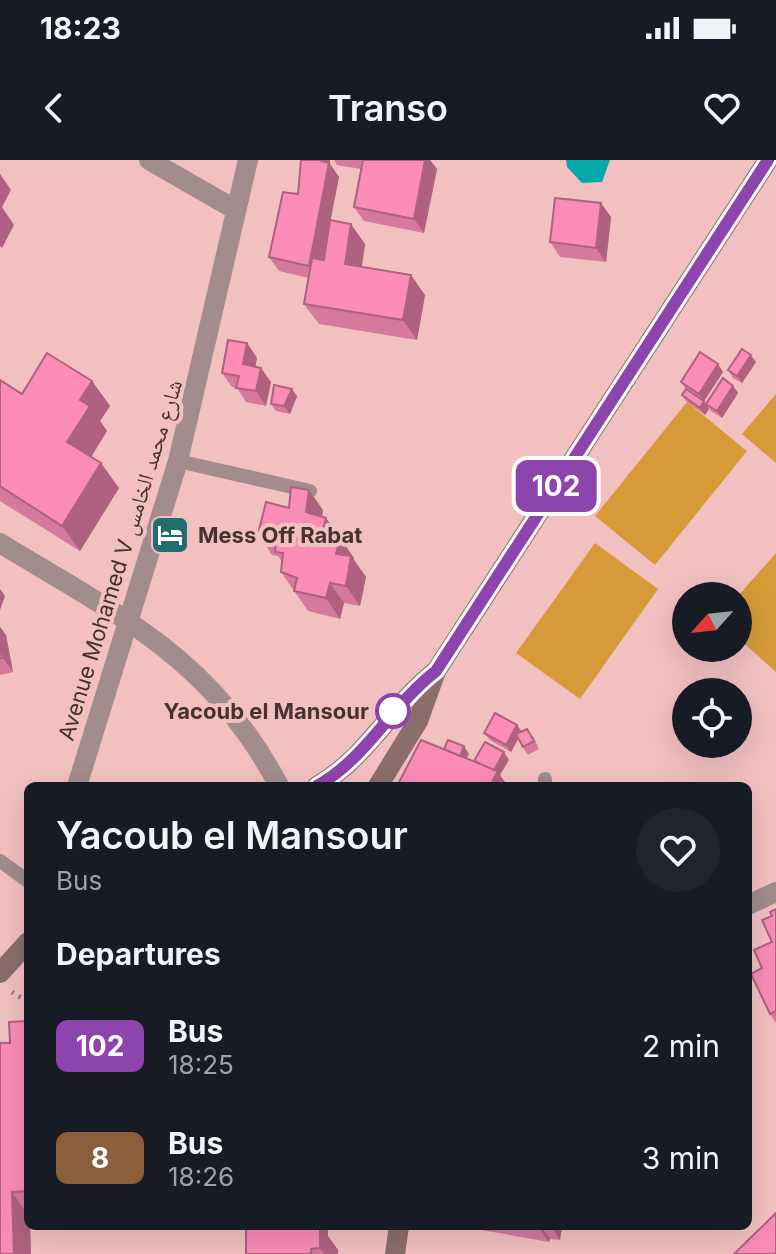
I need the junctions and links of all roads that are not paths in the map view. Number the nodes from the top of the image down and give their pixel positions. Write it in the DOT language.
graph roads {
  1 [pos="149,160"];
  2 [pos="248,160"];
  3 [pos="768,160"];
  4 [pos="236,210"];
  5 [pos="178,461"];
  6 [pos="310,491"];
  7 [pos="0,543"];
  8 [pos="127,620"];
  9 [pos="436,671"];
  10 [pos="78,782"];
  11 [pos="277,782"];
  12 [pos="322,782"];
  13 [pos="380,782"];
  14 [pos="0,861"];
  15 [pos="24,878"];
  16 [pos="776,892"];
  17 [pos="752,903"];
  18 [pos="24,946"];
  19 [pos="0,973"];
  20 [pos="398,1230"];
  21 [pos="395,1254"];
  1 -- 4 [label="street"];
  2 -- 4 [label="street, Avenue Mohamed V شارع محمد الخامس"];
  3 -- 9 [label="main road"];
  4 -- 5 [label="street, Avenue Mohamed V شارع محمد الخامس"];
  5 -- 6 [label="lane"];
  5 -- 8 [label="street, Avenue Mohamed V شارع محمد الخامس"];
  7 -- 8 [label="street"];
  8 -- 10 [label="street, Avenue Mohamed V شارع محمد الخامس"];
  8 -- 11 [label="street"];
  9 -- 12 [label="main road"];
  9 -- 13 [label="main road"];
  14 -- 15 [label="lane"];
  16 -- 17 [label="street"];
  18 -- 19 [label="main road"];
  20 -- 21 [label="main road"];
}
